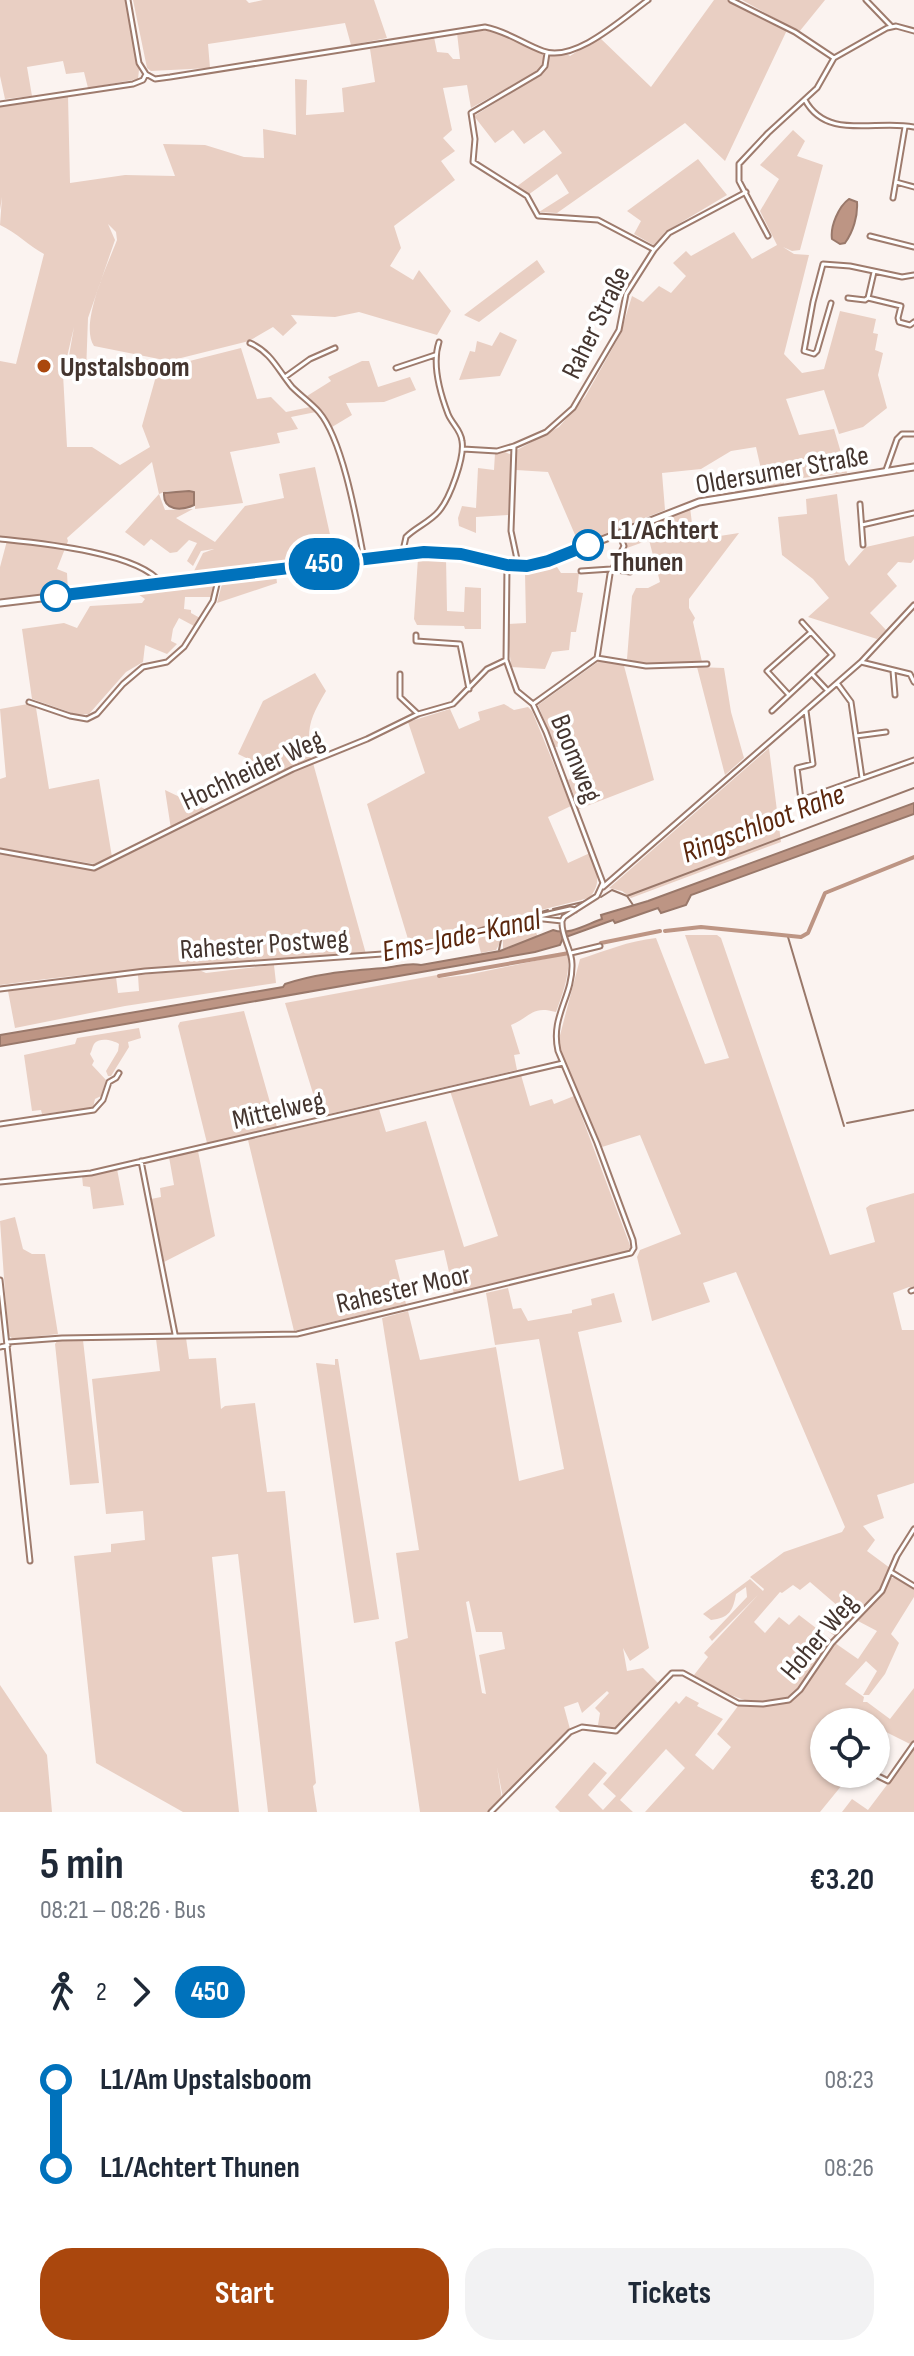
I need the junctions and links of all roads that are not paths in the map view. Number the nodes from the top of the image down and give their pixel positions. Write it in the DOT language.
graph roads {
  1 [pos="128,0"];
  2 [pos="648,0"];
  3 [pos="731,0"];
  4 [pos="866,0"];
  5 [pos="891,26"];
  6 [pos="914,31"];
  7 [pos="547,53"];
  8 [pos="834,58"];
  9 [pos="146,74"];
  10 [pos="805,100"];
  11 [pos="0,104"];
  12 [pos="906,125"];
  13 [pos="914,127"];
  14 [pos="896,182"];
  15 [pos="914,187"];
  16 [pos="746,192"];
  17 [pos="893,198"];
  18 [pos="768,236"];
  19 [pos="870,236"];
  20 [pos="914,247"];
  21 [pos="654,250"];
  22 [pos="874,272"];
  23 [pos="914,275"];
  24 [pos="848,298"];
  25 [pos="868,298"];
  26 [pos="831,303"];
  27 [pos="914,322"];
  28 [pos="439,342"];
  29 [pos="250,343"];
  30 [pos="335,348"];
  31 [pos="435,355"];
  32 [pos="396,368"];
  33 [pos="285,377"];
  34 [pos="914,434"];
  35 [pos="514,446"];
  36 [pos="463,449"];
  37 [pos="914,467"];
  38 [pos="886,472"];
  39 [pos="860,504"];
  40 [pos="914,513"];
  41 [pos="862,525"];
  42 [pos="619,533"];
  43 [pos="0,539"];
  44 [pos="863,545"];
  45 [pos="623,549"];
  46 [pos="402,555"];
  47 [pos="364,559"];
  48 [pos="507,565"];
  49 [pos="519,566"];
  50 [pos="611,569"];
  51 [pos="581,571"];
  52 [pos="219,576"];
  53 [pos="161,583"];
  54 [pos="0,603"];
  55 [pos="914,605"];
  56 [pos="912,611"];
  57 [pos="802,622"];
  58 [pos="811,632"];
  59 [pos="415,648"];
  60 [pos="597,658"];
  61 [pos="506,660"];
  62 [pos="861,662"];
  63 [pos="707,664"];
  64 [pos="893,671"];
  65 [pos="400,674"];
  66 [pos="812,674"];
  67 [pos="914,682"];
  68 [pos="837,683"];
  69 [pos="469,689"];
  70 [pos="828,691"];
  71 [pos="789,695"];
  72 [pos="895,695"];
  73 [pos="29,702"];
  74 [pos="533,704"];
  75 [pos="772,711"];
  76 [pos="806,711"];
  77 [pos="418,714"];
  78 [pos="886,732"];
  79 [pos="856,736"];
  80 [pos="914,760"];
  81 [pos="862,778"];
  82 [pos="0,851"];
  83 [pos="603,887"];
  84 [pos="575,910"];
  85 [pos="532,917"];
  86 [pos="562,921"];
  87 [pos="600,946"];
  88 [pos="571,953"];
  89 [pos="0,989"];
  90 [pos="563,1063"];
  91 [pos="119,1073"];
  92 [pos="0,1124"];
  93 [pos="141,1161"];
  94 [pos="0,1182"];
  95 [pos="0,1280"];
  96 [pos="175,1336"];
  97 [pos="8,1344"];
  98 [pos="0,1347"];
  99 [pos="914,1529"];
  100 [pos="30,1561"];
  101 [pos="891,1572"];
  102 [pos="914,1586"];
  103 [pos="914,1744"];
  104 [pos="890,1778"];
  105 [pos="491,1812"];
  1 -- 9 [label="street"];
  2 -- 7 [label="street"];
  3 -- 8 [label="street"];
  4 -- 5 [label="street"];
  5 -- 6 [label="street"];
  5 -- 8 [label="street"];
  7 -- 9 [label="street"];
  7 -- 21 [label="street"];
  8 -- 10 [label="street"];
  9 -- 11 [label="street"];
  10 -- 12 [label="street"];
  10 -- 16 [label="street"];
  12 -- 13 [label="street"];
  12 -- 14 [label="street"];
  14 -- 15 [label="street"];
  14 -- 17 [label="street"];
  16 -- 18 [label="street"];
  16 -- 21 [label="street, Raher Straße"];
  19 -- 20 [label="street"];
  21 -- 35 [label="street, Raher Straße"];
  22 -- 23 [label="street"];
  22 -- 25 [label="street"];
  22 -- 26 [label="street"];
  24 -- 25 [label="street"];
  25 -- 27 [label="street"];
  28 -- 31 [label="street"];
  29 -- 33 [label="street"];
  30 -- 33 [label="street"];
  31 -- 32 [label="street"];
  31 -- 36 [label="street"];
  33 -- 47 [label="street"];
  34 -- 38 [label="street"];
  35 -- 36 [label="street"];
  35 -- 49 [label="street"];
  36 -- 46 [label="street"];
  37 -- 38 [label="main road, Oldersumer Straße"];
  38 -- 42 [label="main road, Oldersumer Straße"];
  39 -- 41 [label="street"];
  40 -- 41 [label="street"];
  41 -- 44 [label="street"];
  42 -- 45 [label="street"];
  42 -- 49 [label="main road, Oldersumer Straße"];
  43 -- 53 [label="street"];
  45 -- 50 [label="street"];
  45 -- 50 [label="street"];
  46 -- 47 [label="main road, Oldersumer Straße"];
  46 -- 48 [label="main road, Oldersumer Straße"];
  47 -- 52 [label="main road, Oldersumer Straße"];
  48 -- 49 [label="main road, Oldersumer Straße"];
  48 -- 61 [label="street, Boomweg"];
  50 -- 51 [label="street"];
  50 -- 60 [label="street"];
  52 -- 53 [label="main road, Oldersumer Straße"];
  52 -- 73 [label="street"];
  53 -- 54 [label="main road, Oldersumer Straße"];
  55 -- 56 [label="street"];
  56 -- 62 [label="street"];
  57 -- 58 [label="street"];
  58 -- 66 [label="street"];
  58 -- 71 [label="street"];
  59 -- 69 [label="street"];
  60 -- 63 [label="street"];
  60 -- 74 [label="street"];
  61 -- 69 [label="street, Hochheider Weg"];
  61 -- 74 [label="street, Boomweg"];
  62 -- 64 [label="street"];
  62 -- 68 [label="street"];
  64 -- 67 [label="street"];
  64 -- 72 [label="street"];
  65 -- 77 [label="street"];
  66 -- 70 [label="street"];
  66 -- 71 [label="street"];
  68 -- 70 [label="street"];
  68 -- 79 [label="street"];
  69 -- 77 [label="street, Hochheider Weg"];
  70 -- 76 [label="street"];
  71 -- 75 [label="street"];
  74 -- 83 [label="street, Boomweg"];
  76 -- 81 [label="street"];
  76 -- 83 [label="street"];
  77 -- 82 [label="street, Hochheider Weg"];
  78 -- 79 [label="street"];
  79 -- 81 [label="street"];
  80 -- 81 [label="street"];
  83 -- 84 [label="street"];
  84 -- 85 [label="street, Rahester Postweg"];
  84 -- 86 [label="street"];
  85 -- 86 [label="street"];
  85 -- 89 [label="street, Rahester Postweg"];
  86 -- 88 [label="street"];
  87 -- 88 [label="street"];
  88 -- 90 [label="street"];
  90 -- 93 [label="street, Mittelweg"];
  90 -- 96 [label="street, Rahester Moor"];
  91 -- 92 [label="street"];
  93 -- 94 [label="street, Mittelweg"];
  93 -- 96 [label="street"];
  95 -- 97 [label="street"];
  96 -- 97 [label="street, Rahester Moor"];
  97 -- 98 [label="street, Rahester Moor"];
  97 -- 100 [label="street"];
  99 -- 101 [label="street, Hoher Weg"];
  101 -- 102 [label="street"];
  101 -- 105 [label="street, Hoher Weg"];
  103 -- 104 [label="street"];
}
